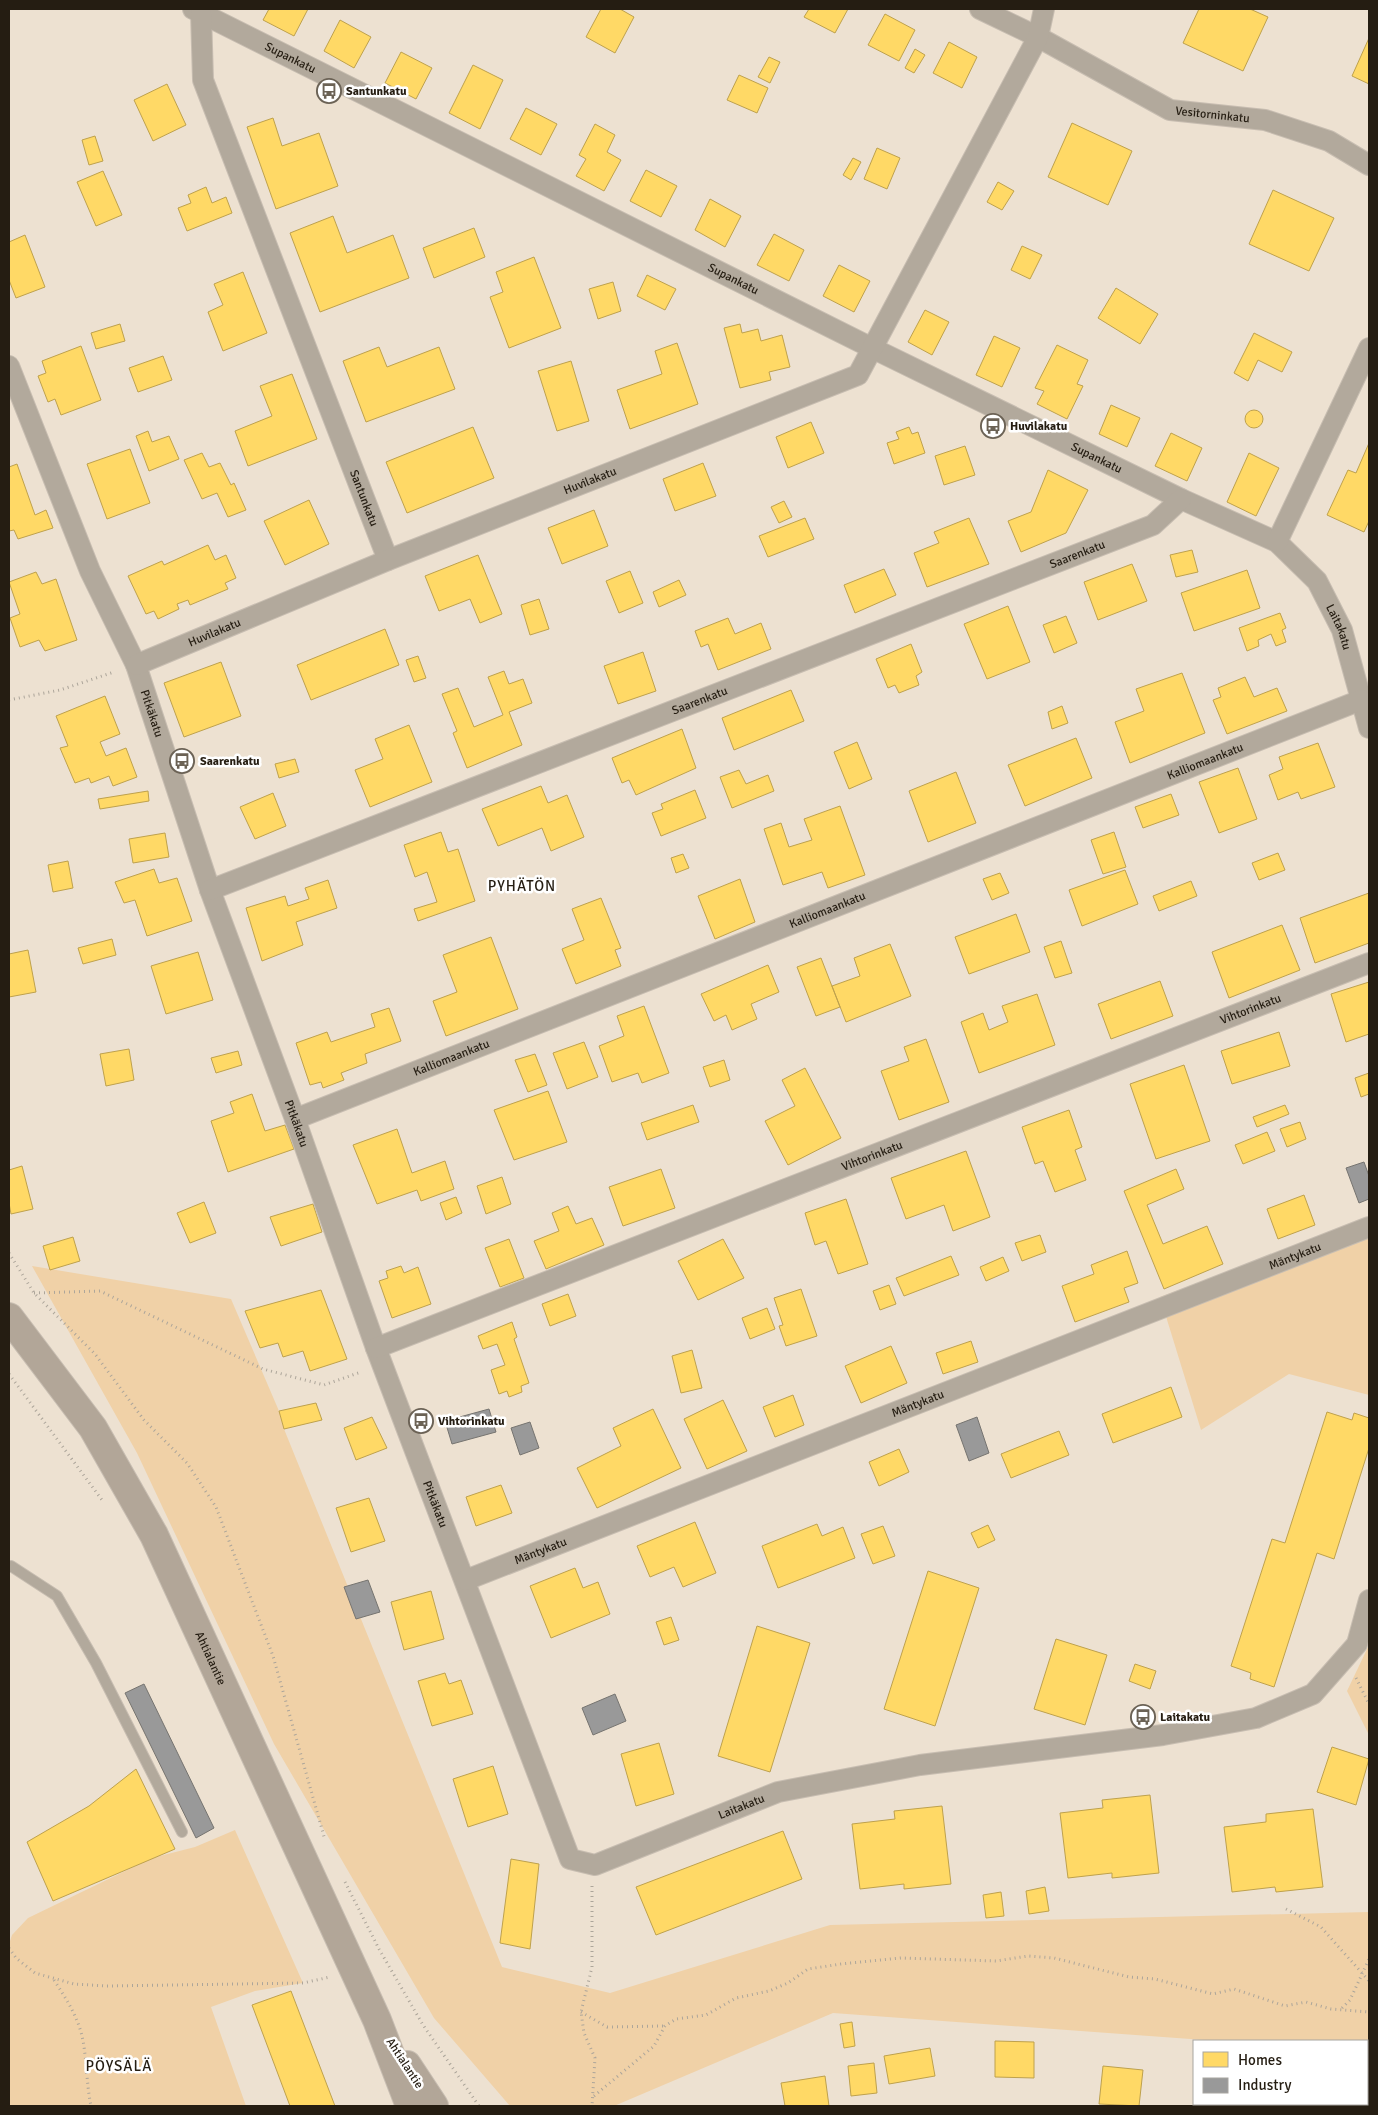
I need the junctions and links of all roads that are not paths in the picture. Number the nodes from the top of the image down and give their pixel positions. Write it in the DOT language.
graph roads {
  1 [pos="980,9"];
  2 [pos="1044,9"];
  3 [pos="197,11"];
  4 [pos="1038,37"];
  5 [pos="1369,165"];
  6 [pos="872,348"];
  7 [pos="1369,348"];
  8 [pos="9,366"];
  9 [pos="1181,499"];
  10 [pos="1277,542"];
  11 [pos="388,560"];
  12 [pos="136,665"];
  13 [pos="1361,700"];
  14 [pos="1369,728"];
  15 [pos="210,890"];
  16 [pos="1369,963"];
  17 [pos="295,1119"];
  18 [pos="1369,1227"];
  19 [pos="9,1317"];
  20 [pos="379,1356"];
  21 [pos="9,1567"];
  22 [pos="466,1580"];
  23 [pos="1369,1600"];
  24 [pos="182,1832"];
  25 [pos="595,1865"];
  26 [pos="377,2020"];
  27 [pos="410,2106"];
  28 [pos="434,2106"];
  1 -- 4 [label="street, Vesitorninkatu"];
  2 -- 4 [label="street, Huvilakatu"];
  3 -- 6 [label="street, Supankatu"];
  3 -- 11 [label="street, Santunkatu"];
  4 -- 5 [label="street, Vesitorninkatu"];
  4 -- 6 [label="street, Huvilakatu"];
  6 -- 9 [label="street, Supankatu"];
  6 -- 11 [label="street, Huvilakatu"];
  7 -- 10 [label="street"];
  8 -- 12 [label="street, Pitkäkatu"];
  9 -- 10 [label="street, Supankatu"];
  9 -- 15 [label="street, Saarenkatu"];
  10 -- 13 [label="street, Laitakatu"];
  11 -- 12 [label="street, Huvilakatu"];
  12 -- 15 [label="street, Pitkäkatu"];
  13 -- 14 [label="street, Laitakatu"];
  13 -- 17 [label="street, Kalliomaankatu"];
  15 -- 17 [label="street, Pitkäkatu"];
  16 -- 20 [label="street, Vihtorinkatu"];
  17 -- 20 [label="street, Pitkäkatu"];
  18 -- 22 [label="street, Mäntykatu"];
  19 -- 26 [label="main road, Ahtialantie"];
  20 -- 22 [label="street, Pitkäkatu"];
  21 -- 24 [label="lane"];
  22 -- 25 [label="street, Pitkäkatu"];
  23 -- 25 [label="street, Laitakatu"];
  26 -- 27 [label="main road, Ahtialantie"];
  26 -- 28 [label="main road, Ahtialantie"];
}
